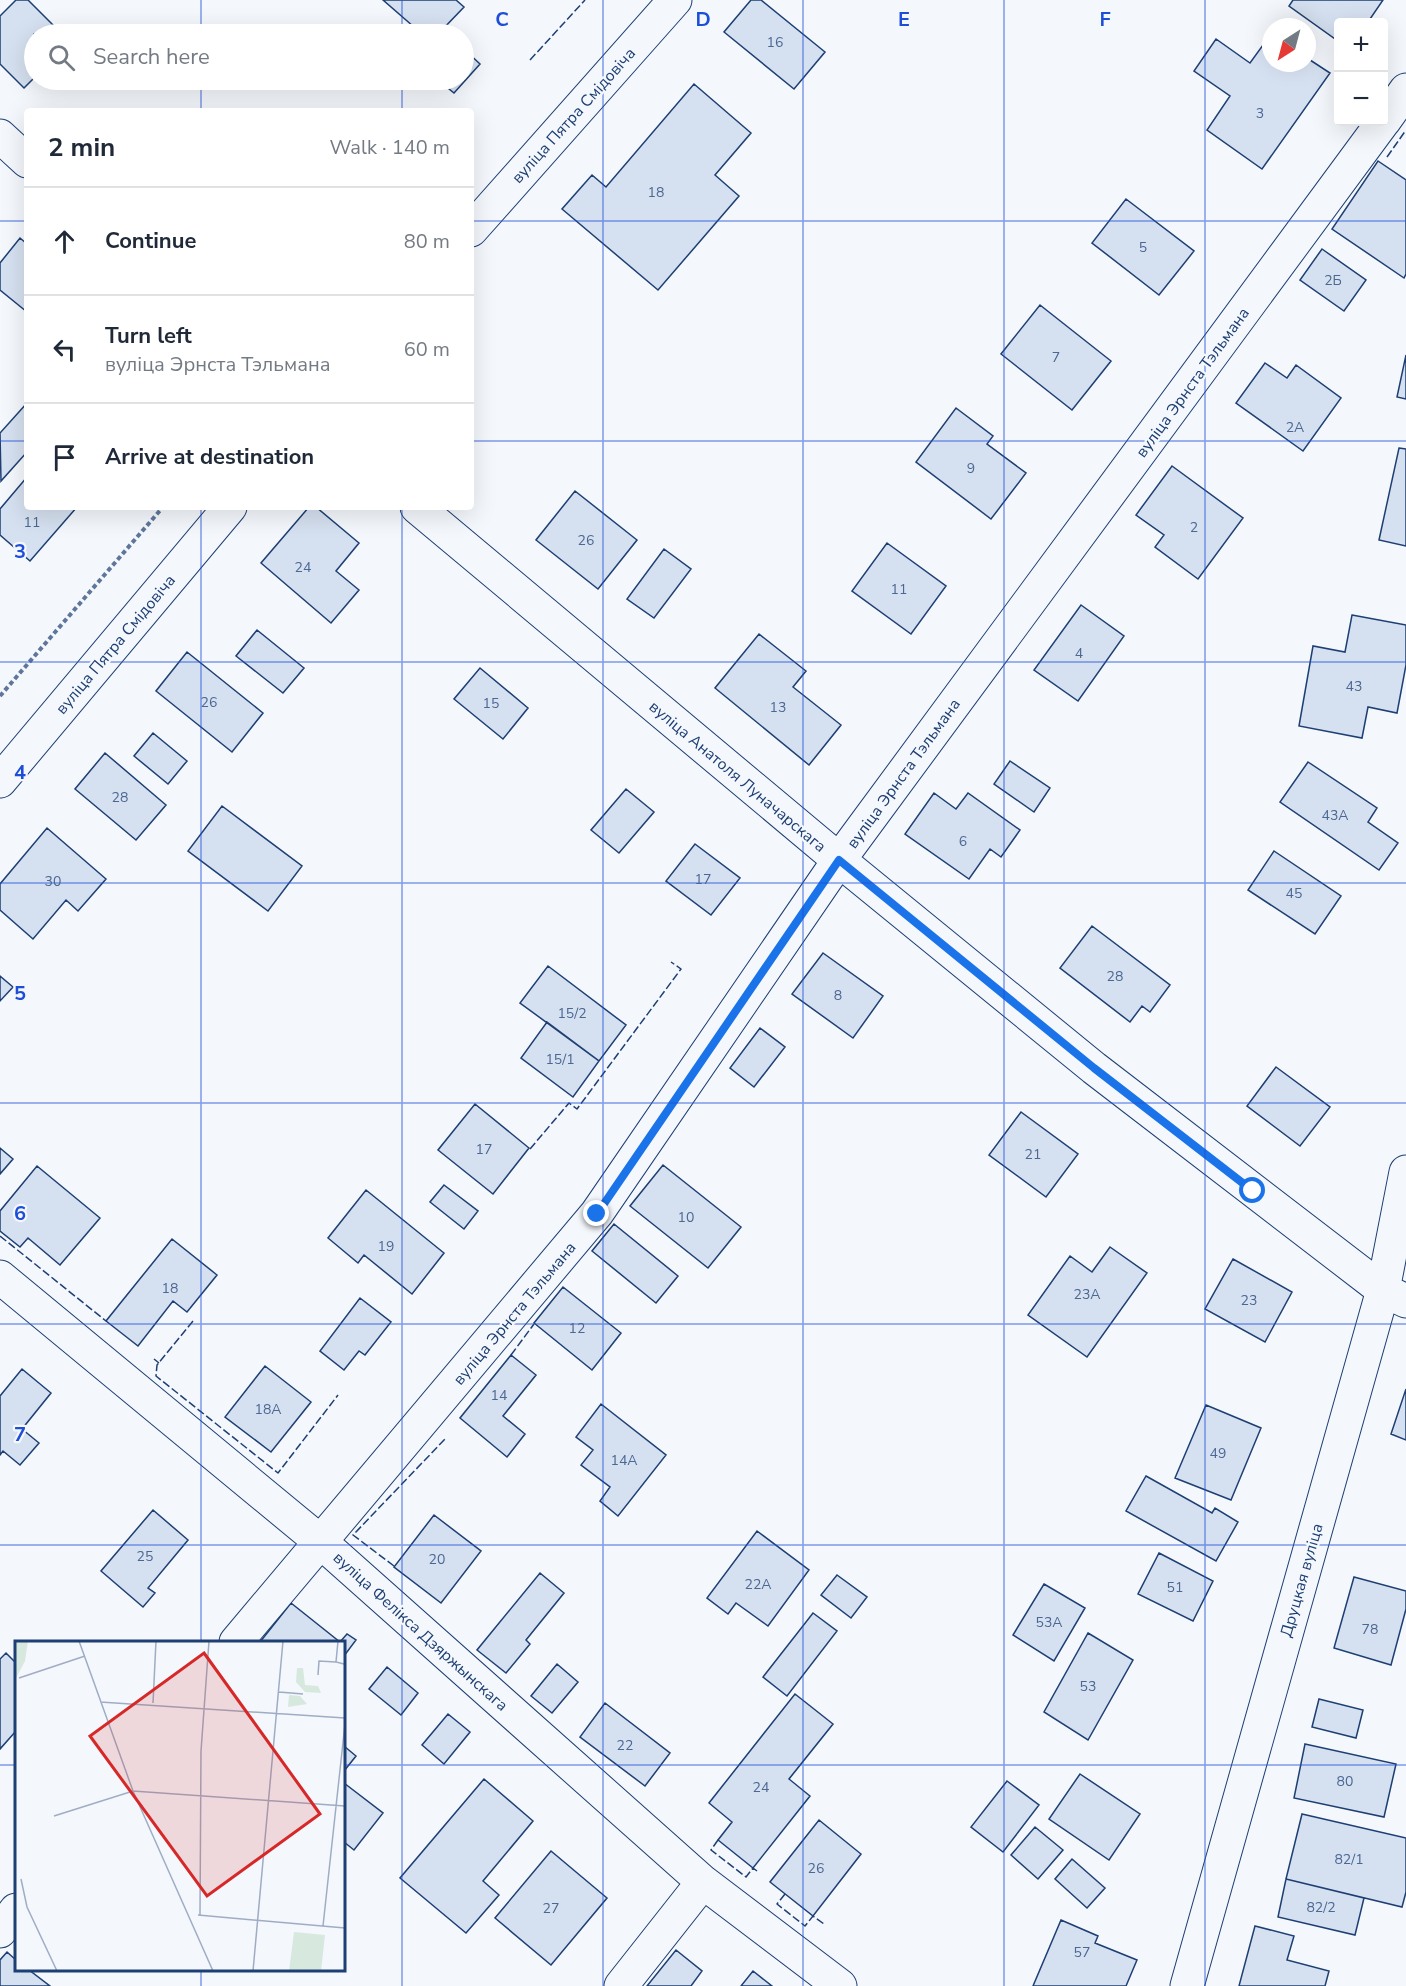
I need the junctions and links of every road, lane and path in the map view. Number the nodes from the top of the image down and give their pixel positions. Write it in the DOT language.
graph roads {
  1 [pos="675,0"];
  2 [pos="1406,90"];
  3 [pos="1388,114"];
  4 [pos="1379,126"];
  5 [pos="0,136"];
  6 [pos="24,158"];
  7 [pos="474,227"];
  8 [pos="160,510"];
  9 [pos="227,510"];
  10 [pos="421,510"];
  11 [pos="0,696"];
  12 [pos="0,780"];
  13 [pos="839,860"];
  14 [pos="1406,1172"];
  15 [pos="0,1277"];
  16 [pos="1394,1296"];
  17 [pos="321,1543"];
  18 [pos="237,1641"];
  19 [pos="703,1882"];
  20 [pos="15,1911"];
  21 [pos="0,1930"];
  22 [pos="621,1986"];
  23 [pos="840,1986"];
  24 [pos="1187,1986"];
  1 -- 7 [label="street, вуліца Пятра Смідовіча"];
  2 -- 3 [label="street, вуліца Эрнста Тэльмана"];
  4 -- 13 [label="street, вуліца Эрнста Тэльмана"];
  5 -- 6 [label="street"];
  8 -- 11 [label="path"];
  9 -- 12 [label="street, вуліца Пятра Смідовіча"];
  10 -- 13 [label="street, вуліца Анатоля Луначарскага"];
  13 -- 16 [label="street, вуліца Анатоля Луначарскага"];
  13 -- 17 [label="street, вуліца Эрнста Тэльмана"];
  14 -- 16 [label="street, Друцкая вуліца"];
  15 -- 17 [label="street, вуліца Фелікса Дзяржынскага"];
  16 -- 24 [label="street, Друцкая вуліца"];
  17 -- 18 [label="street, вуліца Эрнста Тэльмана"];
  17 -- 19 [label="street, вуліца Фелікса Дзяржынскага"];
  19 -- 22 [label="street"];
  19 -- 23 [label="street, вуліца Фелікса Дзяржынскага"];
  20 -- 21 [label="street"];
}
